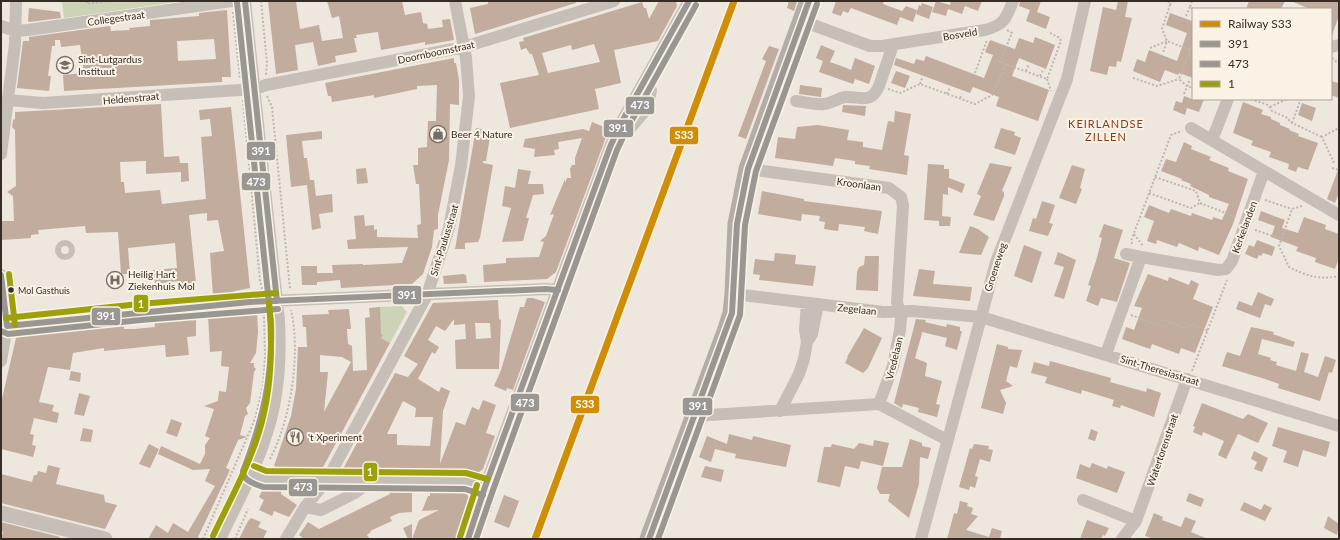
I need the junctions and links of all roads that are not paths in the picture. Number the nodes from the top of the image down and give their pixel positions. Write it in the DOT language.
graph roads {
  1 [pos="16,1"];
  2 [pos="245,1"];
  3 [pos="455,1"];
  4 [pos="614,1"];
  5 [pos="689,1"];
  6 [pos="809,1"];
  7 [pos="1013,1"];
  8 [pos="1085,1"];
  9 [pos="187,4"];
  10 [pos="233,5"];
  11 [pos="802,21"];
  12 [pos="1,26"];
  13 [pos="15,31"];
  14 [pos="893,45"];
  15 [pos="464,47"];
  16 [pos="648,76"];
  17 [pos="255,89"];
  18 [pos="8,100"];
  19 [pos="1228,100"];
  20 [pos="796,101"];
  21 [pos="1190,128"];
  22 [pos="615,136"];
  23 [pos="1212,140"];
  24 [pos="1,154"];
  25 [pos="748,169"];
  26 [pos="1264,171"];
  27 [pos="1339,215"];
  28 [pos="1,275"];
  29 [pos="558,290"];
  30 [pos="734,294"];
  31 [pos="427,295"];
  32 [pos="277,301"];
  33 [pos="813,304"];
  34 [pos="900,310"];
  35 [pos="981,317"];
  36 [pos="7,326"];
  37 [pos="1106,354"];
  38 [pos="1,361"];
  39 [pos="799,374"];
  40 [pos="1188,379"];
  41 [pos="879,404"];
  42 [pos="780,410"];
  43 [pos="796,410"];
  44 [pos="694,416"];
  45 [pos="1339,426"];
  46 [pos="947,440"];
  47 [pos="251,473"];
  48 [pos="367,479"];
  49 [pos="326,480"];
  50 [pos="485,487"];
  51 [pos="1083,500"];
  52 [pos="305,507"];
  53 [pos="1,513"];
  54 [pos="1136,521"];
  55 [pos="105,539"];
  56 [pos="220,539"];
  57 [pos="286,539"];
  58 [pos="468,539"];
  59 [pos="649,539"];
  60 [pos="921,539"];
  61 [pos="1122,539"];
  1 -- 13 [label="street"];
  2 -- 17 [label="street"];
  3 -- 15 [label="street, Sint-Paulusstraat"];
  4 -- 15 [label="street, Doornboomstraat"];
  5 -- 16 [label="street"];
  6 -- 11 [label="main road"];
  7 -- 14 [label="street, Bosveld"];
  8 -- 35 [label="street, Groeneweg"];
  9 -- 10 [label="street, Collegestraat"];
  9 -- 13 [label="street, Collegestraat"];
  11 -- 14 [label="street, Bosveld"];
  11 -- 25 [label="main road"];
  12 -- 13 [label="street, Collegestraat"];
  13 -- 18 [label="street"];
  14 -- 20 [label="street"];
  15 -- 17 [label="street, Doornboomstraat"];
  15 -- 31 [label="street, Sint-Paulusstraat"];
  16 -- 22 [label="street"];
  16 -- 22 [label="lane"];
  17 -- 18 [label="street, Heldenstraat"];
  17 -- 32 [label="street"];
  18 -- 24 [label="street"];
  19 -- 23 [label="street"];
  21 -- 23 [label="street"];
  22 -- 29 [label="street"];
  23 -- 26 [label="street"];
  25 -- 30 [label="main road"];
  25 -- 34 [label="street, Kroonlaan"];
  26 -- 27 [label="street"];
  26 -- 37 [label="street, Kerkelanden"];
  28 -- 36 [label="street"];
  29 -- 31 [label="street"];
  29 -- 50 [label="street"];
  30 -- 33 [label="street, Zegelaan"];
  30 -- 44 [label="main road"];
  31 -- 32 [label="street"];
  31 -- 49 [label="street, Sint-Paulusstraat"];
  32 -- 36 [label="street"];
  32 -- 47 [label="street"];
  33 -- 34 [label="street, Zegelaan"];
  33 -- 39 [label="street"];
  34 -- 35 [label="street, Zegelaan"];
  34 -- 41 [label="street, Vredelaan"];
  35 -- 37 [label="street, Sint-Theresiastraat"];
  35 -- 46 [label="street, Groeneweg"];
  36 -- 38 [label="street"];
  37 -- 40 [label="street, Sint-Theresiastraat"];
  39 -- 42 [label="street"];
  39 -- 43 [label="street"];
  40 -- 45 [label="street, Sint-Theresiastraat"];
  40 -- 54 [label="street, Watertorenstraat"];
  41 -- 43 [label="street"];
  41 -- 46 [label="street"];
  42 -- 43 [label="street"];
  42 -- 44 [label="street"];
  44 -- 59 [label="main road"];
  46 -- 60 [label="street, Groeneweg"];
  47 -- 49 [label="street"];
  47 -- 56 [label="street"];
  48 -- 49 [label="street"];
  48 -- 50 [label="street"];
  48 -- 52 [label="street"];
  49 -- 52 [label="street, Sint-Paulusstraat"];
  50 -- 58 [label="street"];
  51 -- 54 [label="street"];
  52 -- 57 [label="street, Sint-Paulusstraat"];
  53 -- 55 [label="street"];
  54 -- 61 [label="street, Watertorenstraat"];
}
